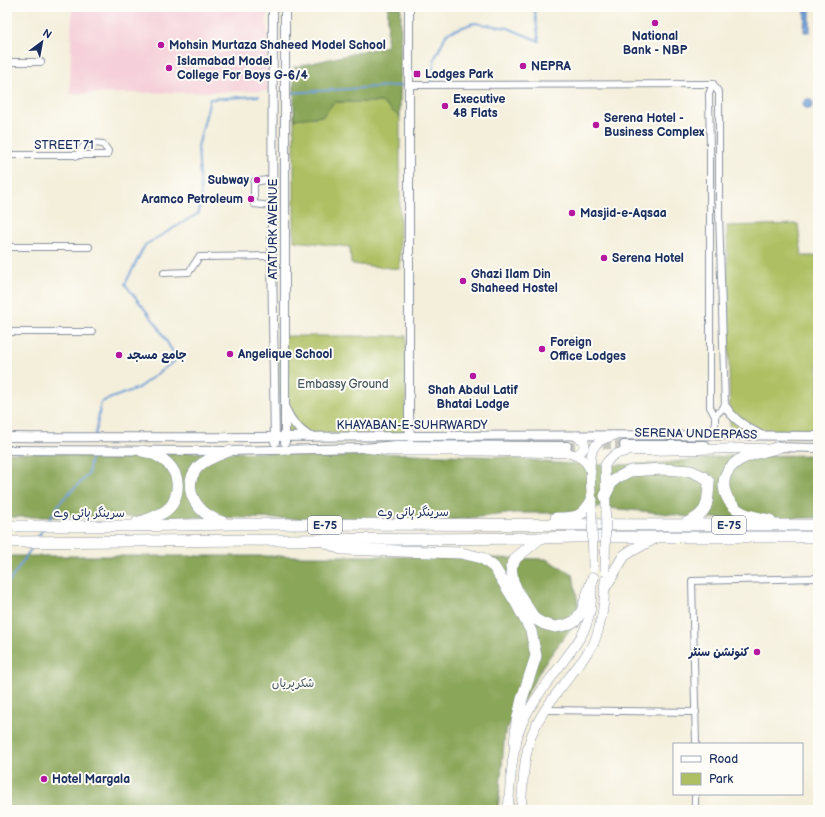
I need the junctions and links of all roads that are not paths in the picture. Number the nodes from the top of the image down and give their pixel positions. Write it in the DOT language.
graph roads {
  1 [pos="273,7"];
  2 [pos="285,7"];
  3 [pos="409,7"];
  4 [pos="7,62"];
  5 [pos="41,62"];
  6 [pos="713,84"];
  7 [pos="409,85"];
  8 [pos="7,155"];
  9 [pos="77,156"];
  10 [pos="273,179"];
  11 [pos="272,206"];
  12 [pos="709,213"];
  13 [pos="719,213"];
  14 [pos="710,226"];
  15 [pos="720,227"];
  16 [pos="7,246"];
  17 [pos="89,247"];
  18 [pos="272,256"];
  19 [pos="164,273"];
  20 [pos="7,332"];
  21 [pos="92,332"];
  22 [pos="725,406"];
  23 [pos="285,408"];
  24 [pos="715,416"];
  25 [pos="715,434"];
  26 [pos="761,435"];
  27 [pos="576,436"];
  28 [pos="612,436"];
  29 [pos="818,436"];
  30 [pos="7,437"];
  31 [pos="311,437"];
  32 [pos="410,437"];
  33 [pos="65,438"];
  34 [pos="275,438"];
  35 [pos="285,438"];
  36 [pos="567,446"];
  37 [pos="774,447"];
  38 [pos="364,448"];
  39 [pos="818,448"];
  40 [pos="7,450"];
  41 [pos="61,450"];
  42 [pos="275,450"];
  43 [pos="285,450"];
  44 [pos="142,451"];
  45 [pos="229,451"];
  46 [pos="576,455"];
  47 [pos="591,472"];
  48 [pos="605,496"];
  49 [pos="592,500"];
  50 [pos="232,524"];
  51 [pos="684,524"];
  52 [pos="796,525"];
  53 [pos="818,525"];
  54 [pos="12,526"];
  55 [pos="131,526"];
  56 [pos="472,526"];
  57 [pos="658,537"];
  58 [pos="818,537"];
  59 [pos="540,538"];
  60 [pos="319,540"];
  61 [pos="12,542"];
  62 [pos="593,573"];
  63 [pos="818,578"];
  64 [pos="605,588"];
  65 [pos="546,710"];
  66 [pos="696,712"];
  67 [pos="696,743"];
  68 [pos="515,746"];
  69 [pos="695,795"];
  70 [pos="508,810"];
  71 [pos="521,810"];
  72 [pos="695,810"];
  1 -- 10 [label="main road, ATATURK AVENUE"];
  2 -- 23 [label="main road, ATATURK AVENUE"];
  3 -- 7 [label="main road"];
  4 -- 5 [label="street"];
  6 -- 7 [label="street"];
  6 -- 12 [label="street"];
  6 -- 13 [label="street"];
  7 -- 32 [label="main road"];
  8 -- 9 [label="street, STREET 71"];
  9 -- 9 [label="street, STREET 71"];
  10 -- 11 [label="main road, ATATURK AVENUE"];
  10 -- 11 [label="street"];
  11 -- 18 [label="main road, ATATURK AVENUE"];
  12 -- 13 [label="street"];
  12 -- 14 [label="street"];
  13 -- 15 [label="street"];
  14 -- 15 [label="street"];
  14 -- 24 [label="street"];
  15 -- 22 [label="street"];
  16 -- 17 [label="street"];
  18 -- 19 [label="street"];
  18 -- 34 [label="main road, ATATURK AVENUE"];
  20 -- 21 [label="street"];
  22 -- 24 [label="street"];
  22 -- 26 [label="main road"];
  23 -- 31 [label="main road"];
  23 -- 35 [label="main road, ATATURK AVENUE"];
  24 -- 25 [label="street"];
  25 -- 26 [label="main road, KHAYABAN-E-SUHRWARDY"];
  25 -- 28 [label="main road, KHAYABAN-E-SUHRWARDY"];
  26 -- 29 [label="main road, KHAYABAN-E-SUHRWARDY"];
  27 -- 28 [label="main road, KHAYABAN-E-SUHRWARDY"];
  27 -- 32 [label="main road, KHAYABAN-E-SUHRWARDY"];
  27 -- 46 [label="main road"];
  28 -- 47 [label="main road"];
  30 -- 33 [label="main road, KHAYABAN-E-SUHRWARDY"];
  31 -- 32 [label="main road, KHAYABAN-E-SUHRWARDY"];
  31 -- 35 [label="main road, KHAYABAN-E-SUHRWARDY"];
  33 -- 34 [label="main road, KHAYABAN-E-SUHRWARDY"];
  33 -- 41 [label="main road"];
  34 -- 35 [label="main road, KHAYABAN-E-SUHRWARDY"];
  34 -- 42 [label="main road, ATATURK AVENUE"];
  35 -- 43 [label="main road, ATATURK AVENUE"];
  36 -- 38 [label="main road"];
  37 -- 39 [label="main road"];
  37 -- 48 [label="main road"];
  37 -- 52 [label="highway"];
  38 -- 43 [label="main road, KHAYABAN-E-SUHRWARDY"];
  38 -- 46 [label="main road"];
  40 -- 41 [label="main road, KHAYABAN-E-SUHRWARDY"];
  41 -- 44 [label="main road, KHAYABAN-E-SUHRWARDY"];
  42 -- 43 [label="main road, KHAYABAN-E-SUHRWARDY"];
  42 -- 45 [label="main road, KHAYABAN-E-SUHRWARDY"];
  44 -- 45 [label="main road, KHAYABAN-E-SUHRWARDY"];
  44 -- 55 [label="highway"];
  45 -- 50 [label="highway"];
  46 -- 47 [label="main road"];
  47 -- 49 [label="main road"];
  48 -- 51 [label="highway"];
  48 -- 64 [label="main road, bridge"];
  49 -- 56 [label="highway"];
  49 -- 62 [label="main road, bridge"];
  50 -- 55 [label="highway, سرینگر ہائی وے / E-75"];
  50 -- 56 [label="highway, سرینگر ہائی وے / E-75"];
  51 -- 52 [label="highway, سرینگر ہائی وے / E-75"];
  51 -- 56 [label="highway, سرینگر ہائی وے / E-75"];
  52 -- 53 [label="highway, سرینگر ہائی وے / E-75"];
  54 -- 55 [label="highway, سرینگر ہائی وے / E-75"];
  57 -- 58 [label="highway, E-75"];
  57 -- 59 [label="highway, E-75"];
  57 -- 64 [label="highway"];
  59 -- 60 [label="highway, E-75"];
  59 -- 62 [label="highway"];
  60 -- 61 [label="highway, E-75"];
  60 -- 68 [label="highway"];
  62 -- 68 [label="main road"];
  63 -- 66 [label="street"];
  64 -- 65 [label="main road"];
  65 -- 66 [label="street"];
  65 -- 71 [label="main road"];
  66 -- 67 [label="street"];
  68 -- 70 [label="main road"];
  69 -- 72 [label="street"];
}
